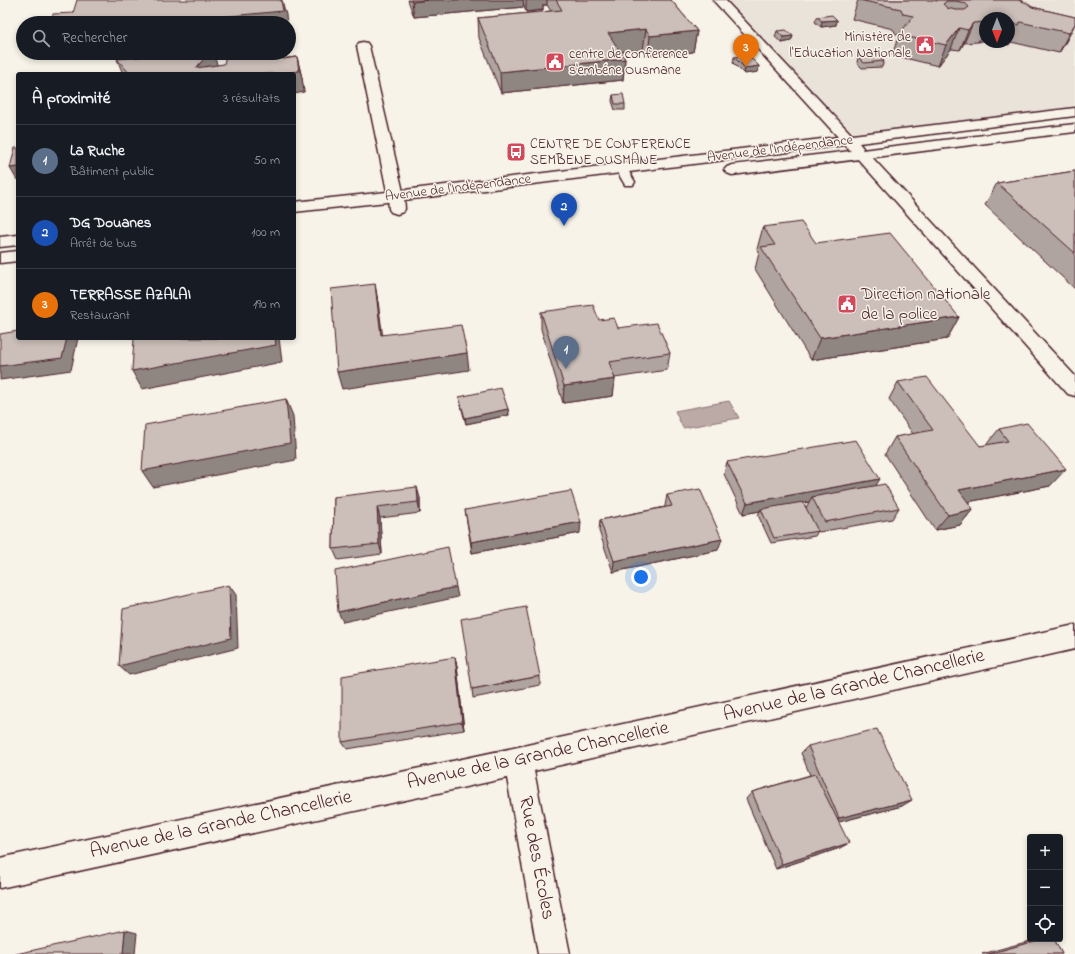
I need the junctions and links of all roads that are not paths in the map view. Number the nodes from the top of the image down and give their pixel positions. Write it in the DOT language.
graph roads {
  1 [pos="719,0"];
  2 [pos="362,46"];
  3 [pos="1075,112"];
  4 [pos="1075,128"];
  5 [pos="849,140"];
  6 [pos="862,155"];
  7 [pos="621,168"];
  8 [pos="714,172"];
  9 [pos="644,180"];
  10 [pos="621,183"];
  11 [pos="508,197"];
  12 [pos="396,203"];
  13 [pos="296,207"];
  14 [pos="334,217"];
  15 [pos="16,240"];
  16 [pos="0,242"];
  17 [pos="16,256"];
  18 [pos="0,258"];
  19 [pos="1075,389"];
  20 [pos="1075,638"];
  21 [pos="518,761"];
  22 [pos="0,873"];
  23 [pos="554,954"];
  1 -- 5 [label="main road"];
  2 -- 12 [label="main road"];
  3 -- 5 [label="main road, Avenue de l'Indépendance"];
  4 -- 6 [label="main road, Avenue de l'Indépendance"];
  5 -- 6 [label="main road"];
  5 -- 7 [label="main road, Avenue de l'Indépendance"];
  6 -- 8 [label="main road, Avenue de l'Indépendance"];
  6 -- 19 [label="main road"];
  7 -- 10 [label="lane"];
  7 -- 12 [label="main road, Avenue de l'Indépendance"];
  9 -- 10 [label="main road"];
  11 -- 12 [label="main road, Avenue de l'Indépendance"];
  12 -- 13 [label="main road, Avenue de l'Indépendance"];
  12 -- 14 [label="main road, Avenue de l'Indépendance"];
  15 -- 16 [label="main road"];
  17 -- 18 [label="main road"];
  20 -- 21 [label="main road, Avenue de la Grande Chancellerie"];
  21 -- 22 [label="main road, Avenue de la Grande Chancellerie"];
  21 -- 23 [label="main road, Rue des Écoles"];
}
